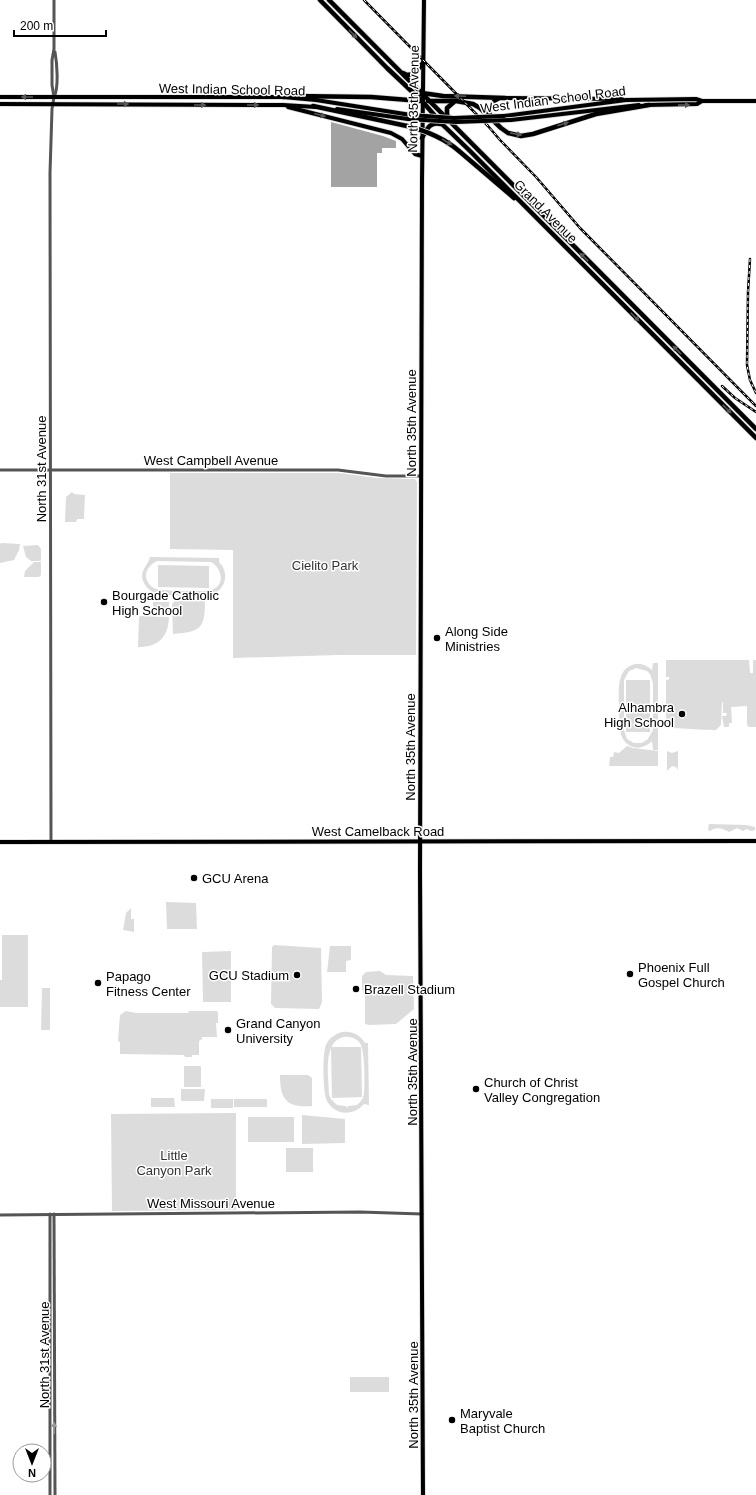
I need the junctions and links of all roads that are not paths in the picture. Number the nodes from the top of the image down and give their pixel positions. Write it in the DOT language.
graph roads {
  1 [pos="54,0"];
  2 [pos="320,0"];
  3 [pos="424,0"];
  4 [pos="330,1"];
  5 [pos="326,6"];
  6 [pos="423,63"];
  7 [pos="399,70"];
  8 [pos="403,84"];
  9 [pos="422,93"];
  10 [pos="416,96"];
  11 [pos="0,97"];
  12 [pos="54,97"];
  13 [pos="283,97"];
  14 [pos="505,98"];
  15 [pos="401,99"];
  16 [pos="410,99"];
  17 [pos="626,100"];
  18 [pos="422,101"];
  19 [pos="430,101"];
  20 [pos="702,101"];
  21 [pos="456,102"];
  22 [pos="756,102"];
  23 [pos="0,104"];
  24 [pos="53,104"];
  25 [pos="283,105"];
  26 [pos="649,105"];
  27 [pos="313,106"];
  28 [pos="409,117"];
  29 [pos="492,120"];
  30 [pos="452,124"];
  31 [pos="443,125"];
  32 [pos="422,138"];
  33 [pos="482,153"];
  34 [pos="422,156"];
  35 [pos="477,158"];
  36 [pos="522,204"];
  37 [pos="545,218"];
  38 [pos="537,219"];
  39 [pos="704,377"];
  40 [pos="700,382"];
  41 [pos="756,429"];
  42 [pos="756,438"];
  43 [pos="0,470"];
  44 [pos="51,470"];
  45 [pos="421,476"];
  46 [pos="756,840"];
  47 [pos="51,841"];
  48 [pos="420,841"];
  49 [pos="0,842"];
  50 [pos="52,1214"];
  51 [pos="422,1214"];
  52 [pos="0,1215"];
  53 [pos="52,1311"];
  54 [pos="50,1495"];
  55 [pos="54,1495"];
  56 [pos="423,1495"];
  1 -- 12 [label="street, North 31st Avenue"];
  2 -- 5 [label="highway, Grand Avenue"];
  3 -- 6 [label="main road, North 35th Avenue"];
  4 -- 5 [label="highway"];
  4 -- 7 [label="highway, Grand Avenue"];
  5 -- 8 [label="highway, Grand Avenue, one-way"];
  6 -- 7 [label="highway"];
  6 -- 9 [label="main road, North 35th Avenue"];
  7 -- 9 [label="highway, Grand Avenue"];
  8 -- 10 [label="highway, Grand Avenue"];
  8 -- 15 [label="highway"];
  9 -- 10 [label="highway"];
  14 -- 9 [label="highway, one-way"];
  9 -- 18 [label="main road, North 35th Avenue"];
  9 -- 19 [label="highway, Grand Avenue"];
  10 -- 16 [label="highway"];
  10 -- 18 [label="highway, Grand Avenue"];
  12 -- 11 [label="main road, West Indian School Road, one-way"];
  12 -- 13 [label="main road, West Indian School Road"];
  12 -- 24 [label="street, North 31st Avenue"];
  13 -- 15 [label="highway"];
  13 -- 28 [label="main road, West Indian School Road"];
  14 -- 17 [label="main road"];
  14 -- 29 [label="main road"];
  15 -- 16 [label="highway"];
  16 -- 18 [label="highway"];
  17 -- 20 [label="main road, West Indian School Road"];
  17 -- 28 [label="main road, West Indian School Road, bridge"];
  18 -- 19 [label="highway"];
  18 -- 31 [label="highway, Grand Avenue"];
  18 -- 32 [label="main road, North 35th Avenue"];
  19 -- 21 [label="highway"];
  19 -- 30 [label="highway, Grand Avenue"];
  20 -- 22 [label="main road, West Indian School Road"];
  26 -- 20 [label="main road, West Indian School Road, one-way"];
  21 -- 29 [label="highway"];
  21 -- 30 [label="highway"];
  23 -- 24 [label="main road, West Indian School Road"];
  24 -- 25 [label="main road, West Indian School Road, one-way"];
  24 -- 44 [label="street, North 31st Avenue"];
  25 -- 27 [label="main road, West Indian School Road"];
  25 -- 34 [label="main road, one-way"];
  26 -- 28 [label="main road, West Indian School Road, bridge"];
  29 -- 26 [label="highway, one-way"];
  27 -- 28 [label="main road, West Indian School Road"];
  27 -- 36 [label="highway, one-way, bridge"];
  30 -- 33 [label="highway, Grand Avenue"];
  31 -- 32 [label="highway"];
  31 -- 35 [label="highway, Grand Avenue"];
  32 -- 34 [label="main road, North 35th Avenue"];
  33 -- 35 [label="highway"];
  33 -- 37 [label="highway, Grand Avenue"];
  34 -- 45 [label="main road, North 35th Avenue"];
  35 -- 36 [label="highway, Grand Avenue"];
  36 -- 38 [label="highway, Grand Avenue"];
  37 -- 38 [label="highway"];
  39 -- 37 [label="highway, Grand Avenue, one-way"];
  38 -- 40 [label="highway, Grand Avenue, one-way"];
  39 -- 40 [label="highway"];
  39 -- 41 [label="highway, Grand Avenue"];
  40 -- 42 [label="highway, Grand Avenue, one-way"];
  43 -- 44 [label="street, West Campbell Avenue"];
  44 -- 45 [label="street, West Campbell Avenue"];
  44 -- 47 [label="street, North 31st Avenue"];
  45 -- 48 [label="main road, North 35th Avenue"];
  46 -- 48 [label="main road, West Camelback Road"];
  47 -- 48 [label="main road, West Camelback Road"];
  47 -- 49 [label="main road, West Camelback Road"];
  48 -- 51 [label="main road, North 35th Avenue"];
  50 -- 51 [label="street, West Missouri Avenue"];
  50 -- 52 [label="street, West Missouri Avenue"];
  50 -- 53 [label="street, North 31st Avenue"];
  51 -- 56 [label="main road, North 35th Avenue"];
  53 -- 54 [label="street, North 31st Avenue"];
  55 -- 53 [label="street, North 31st Avenue, one-way"];
}
